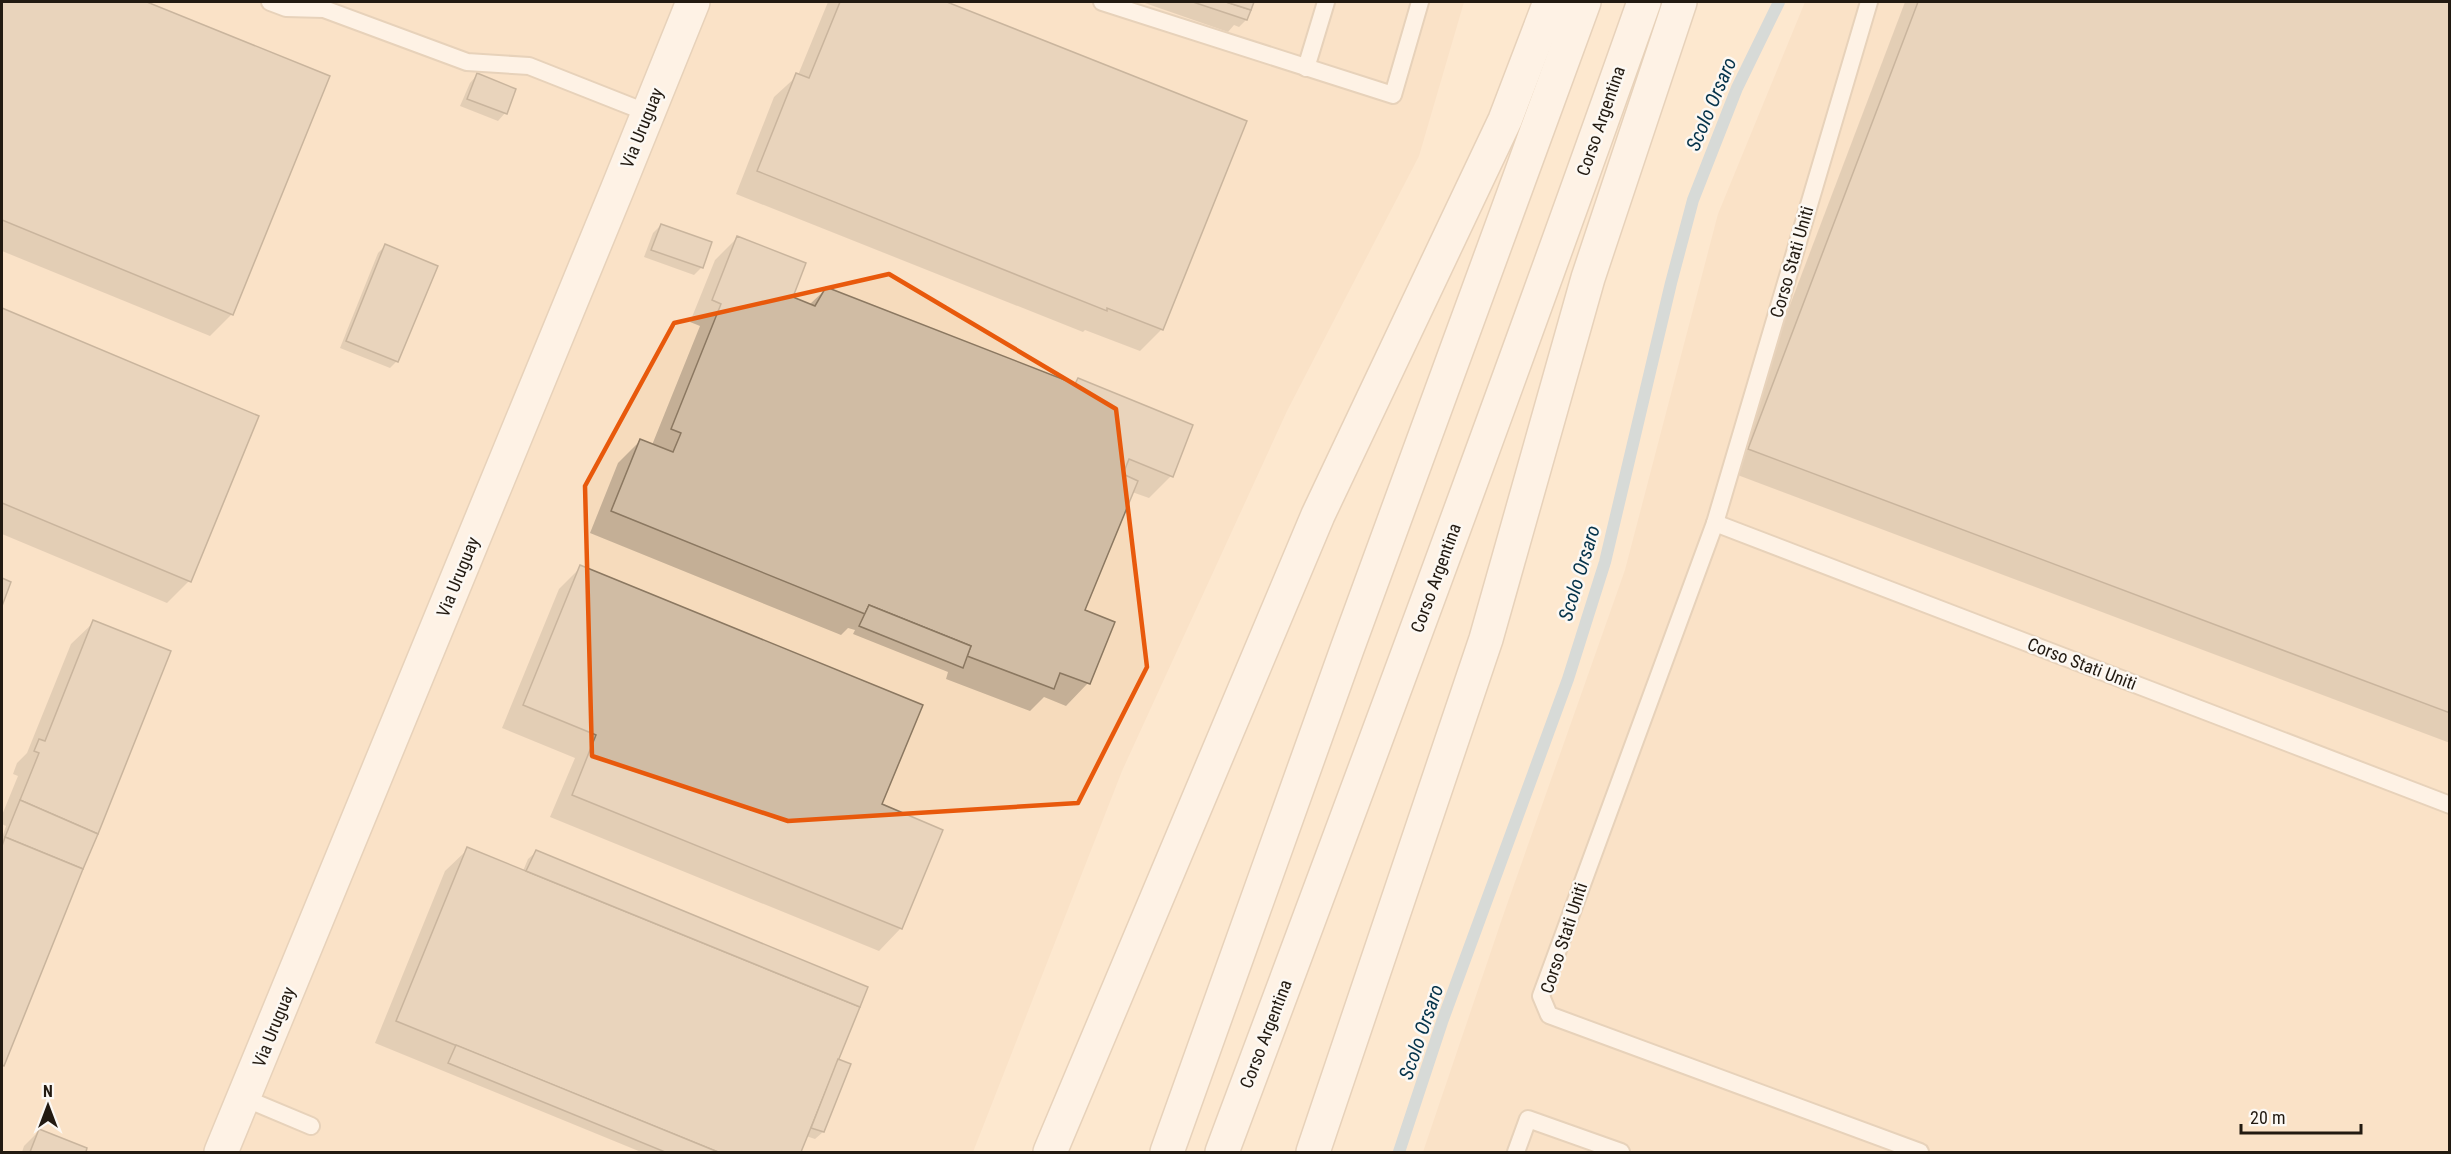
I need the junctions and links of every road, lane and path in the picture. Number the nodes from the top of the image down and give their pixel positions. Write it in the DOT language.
graph roads {
  1 [pos="270,2"];
  2 [pos="693,2"];
  3 [pos="1102,2"];
  4 [pos="1326,2"];
  5 [pos="1420,2"];
  6 [pos="1550,2"];
  7 [pos="1584,2"];
  8 [pos="1644,2"];
  9 [pos="1680,2"];
  10 [pos="1869,2"];
  11 [pos="1306,68"];
  12 [pos="648,113"];
  13 [pos="1715,523"];
  14 [pos="2450,805"];
  15 [pos="244,1098"];
  16 [pos="311,1126"];
  17 [pos="222,1152"];
  18 [pos="1050,1152"];
  19 [pos="1167,1152"];
  20 [pos="1221,1152"];
  21 [pos="1313,1152"];
  22 [pos="1516,1152"];
  23 [pos="1621,1152"];
  24 [pos="1920,1152"];
  1 -- 12 [label="lane"];
  2 -- 12 [label="main road, Via Uruguay"];
  3 -- 11 [label="lane"];
  4 -- 11 [label="lane"];
  5 -- 11 [label="lane"];
  6 -- 18 [label="main road"];
  7 -- 19 [label="main road"];
  8 -- 20 [label="main road, Corso Argentina"];
  9 -- 21 [label="main road"];
  10 -- 13 [label="lane, Corso Stati Uniti"];
  12 -- 15 [label="main road, Via Uruguay"];
  13 -- 14 [label="lane, Corso Stati Uniti"];
  13 -- 24 [label="lane, Corso Stati Uniti"];
  15 -- 16 [label="lane"];
  15 -- 17 [label="main road, Via Uruguay"];
  22 -- 23 [label="lane"];
}
